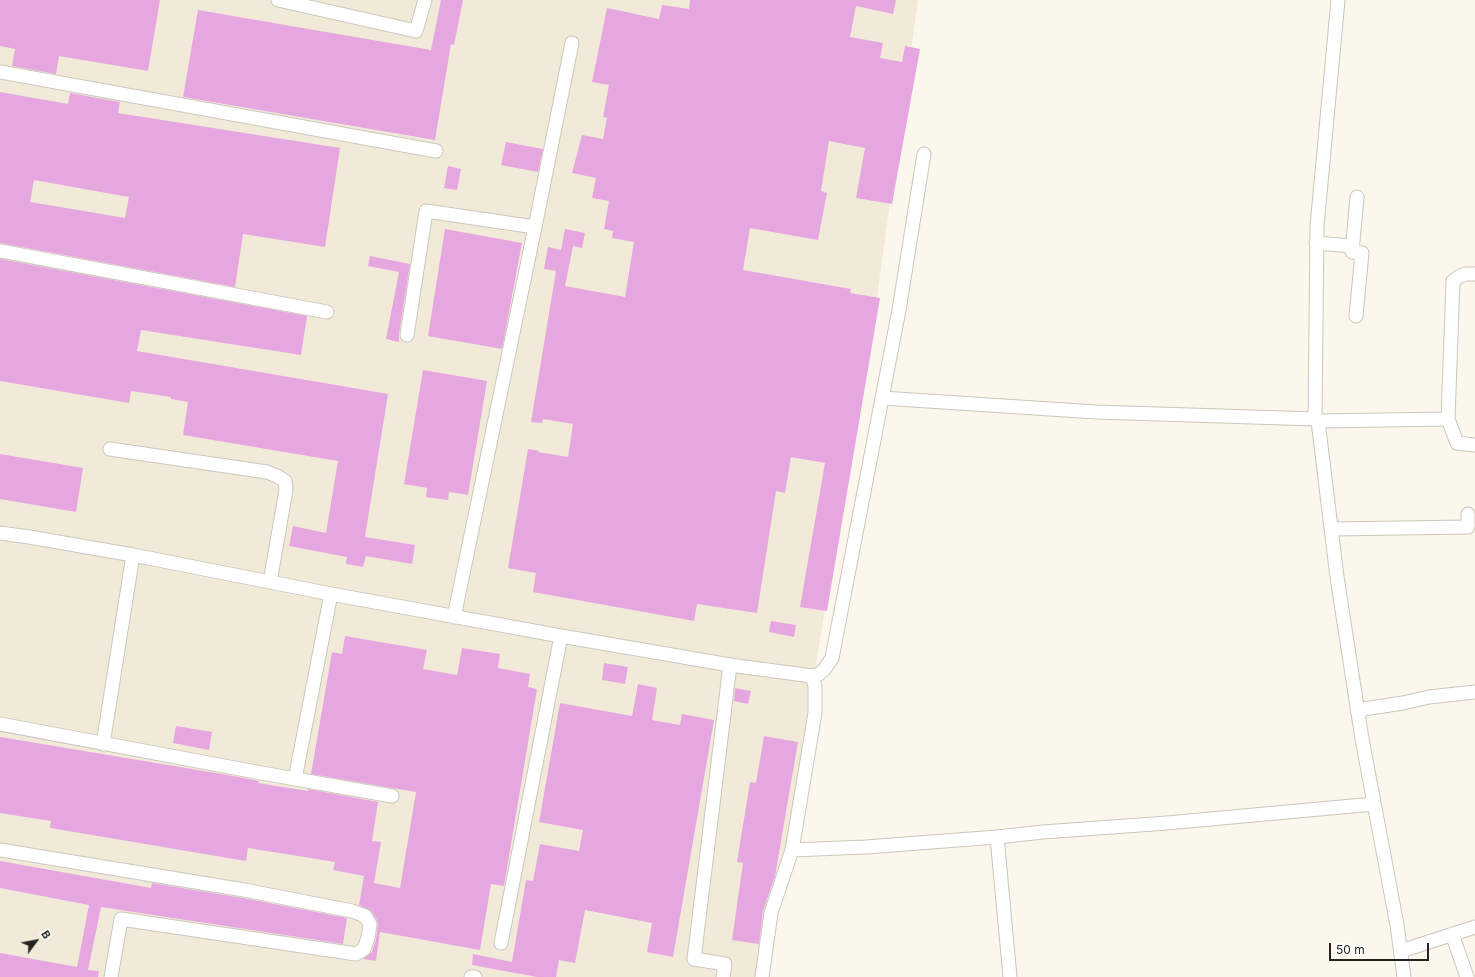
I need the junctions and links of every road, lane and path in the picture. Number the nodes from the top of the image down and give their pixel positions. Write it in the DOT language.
graph roads {
  1 [pos="425,0"];
  2 [pos="1338,0"];
  3 [pos="285,1"];
  4 [pos="572,43"];
  5 [pos="0,72"];
  6 [pos="436,151"];
  7 [pos="924,154"];
  8 [pos="1357,197"];
  9 [pos="535,227"];
  10 [pos="1316,242"];
  11 [pos="1353,246"];
  12 [pos="0,251"];
  13 [pos="1475,274"];
  14 [pos="327,312"];
  15 [pos="1356,316"];
  16 [pos="407,335"];
  17 [pos="882,398"];
  18 [pos="1448,419"];
  19 [pos="1317,420"];
  20 [pos="1475,445"];
  21 [pos="110,449"];
  22 [pos="1468,514"];
  23 [pos="1331,529"];
  24 [pos="0,533"];
  25 [pos="133,555"];
  26 [pos="270,582"];
  27 [pos="331,594"];
  28 [pos="454,616"];
  29 [pos="561,636"];
  30 [pos="730,665"];
  31 [pos="812,676"];
  32 [pos="1475,692"];
  33 [pos="1357,710"];
  34 [pos="0,724"];
  35 [pos="103,744"];
  36 [pos="295,779"];
  37 [pos="392,796"];
  38 [pos="1374,804"];
  39 [pos="998,837"];
  40 [pos="0,850"];
  41 [pos="792,850"];
  42 [pos="1475,927"];
  43 [pos="1452,934"];
  44 [pos="501,943"];
  45 [pos="1401,951"];
  46 [pos="111,977"];
  47 [pos="471,977"];
  48 [pos="475,977"];
  49 [pos="723,977"];
  50 [pos="762,977"];
  51 [pos="1010,977"];
  52 [pos="1404,977"];
  53 [pos="1467,977"];
  1 -- 3 [label="street"];
  2 -- 10 [label="street"];
  4 -- 9 [label="street"];
  5 -- 6 [label="street"];
  7 -- 17 [label="street"];
  8 -- 11 [label="street"];
  9 -- 16 [label="street"];
  9 -- 28 [label="street"];
  10 -- 11 [label="street"];
  10 -- 19 [label="street"];
  11 -- 15 [label="street"];
  12 -- 14 [label="street"];
  13 -- 18 [label="street"];
  17 -- 19 [label="street"];
  17 -- 31 [label="street"];
  18 -- 19 [label="street"];
  18 -- 20 [label="street"];
  19 -- 23 [label="street"];
  21 -- 26 [label="street"];
  22 -- 23 [label="street"];
  23 -- 33 [label="street"];
  24 -- 25 [label="street"];
  25 -- 26 [label="street"];
  25 -- 35 [label="street"];
  26 -- 27 [label="street"];
  27 -- 28 [label="street"];
  27 -- 36 [label="street"];
  28 -- 29 [label="street"];
  29 -- 30 [label="street"];
  29 -- 44 [label="street"];
  30 -- 31 [label="street"];
  30 -- 49 [label="street"];
  31 -- 41 [label="street"];
  32 -- 33 [label="street"];
  33 -- 38 [label="street"];
  34 -- 35 [label="street"];
  35 -- 36 [label="street"];
  36 -- 37 [label="street"];
  38 -- 39 [label="street"];
  38 -- 45 [label="street"];
  39 -- 41 [label="street"];
  39 -- 51 [label="street"];
  40 -- 46 [label="street"];
  41 -- 50 [label="street"];
  42 -- 43 [label="street"];
  43 -- 45 [label="street"];
  43 -- 53 [label="street"];
  45 -- 52 [label="street"];
  47 -- 48 [label="street"];
}
